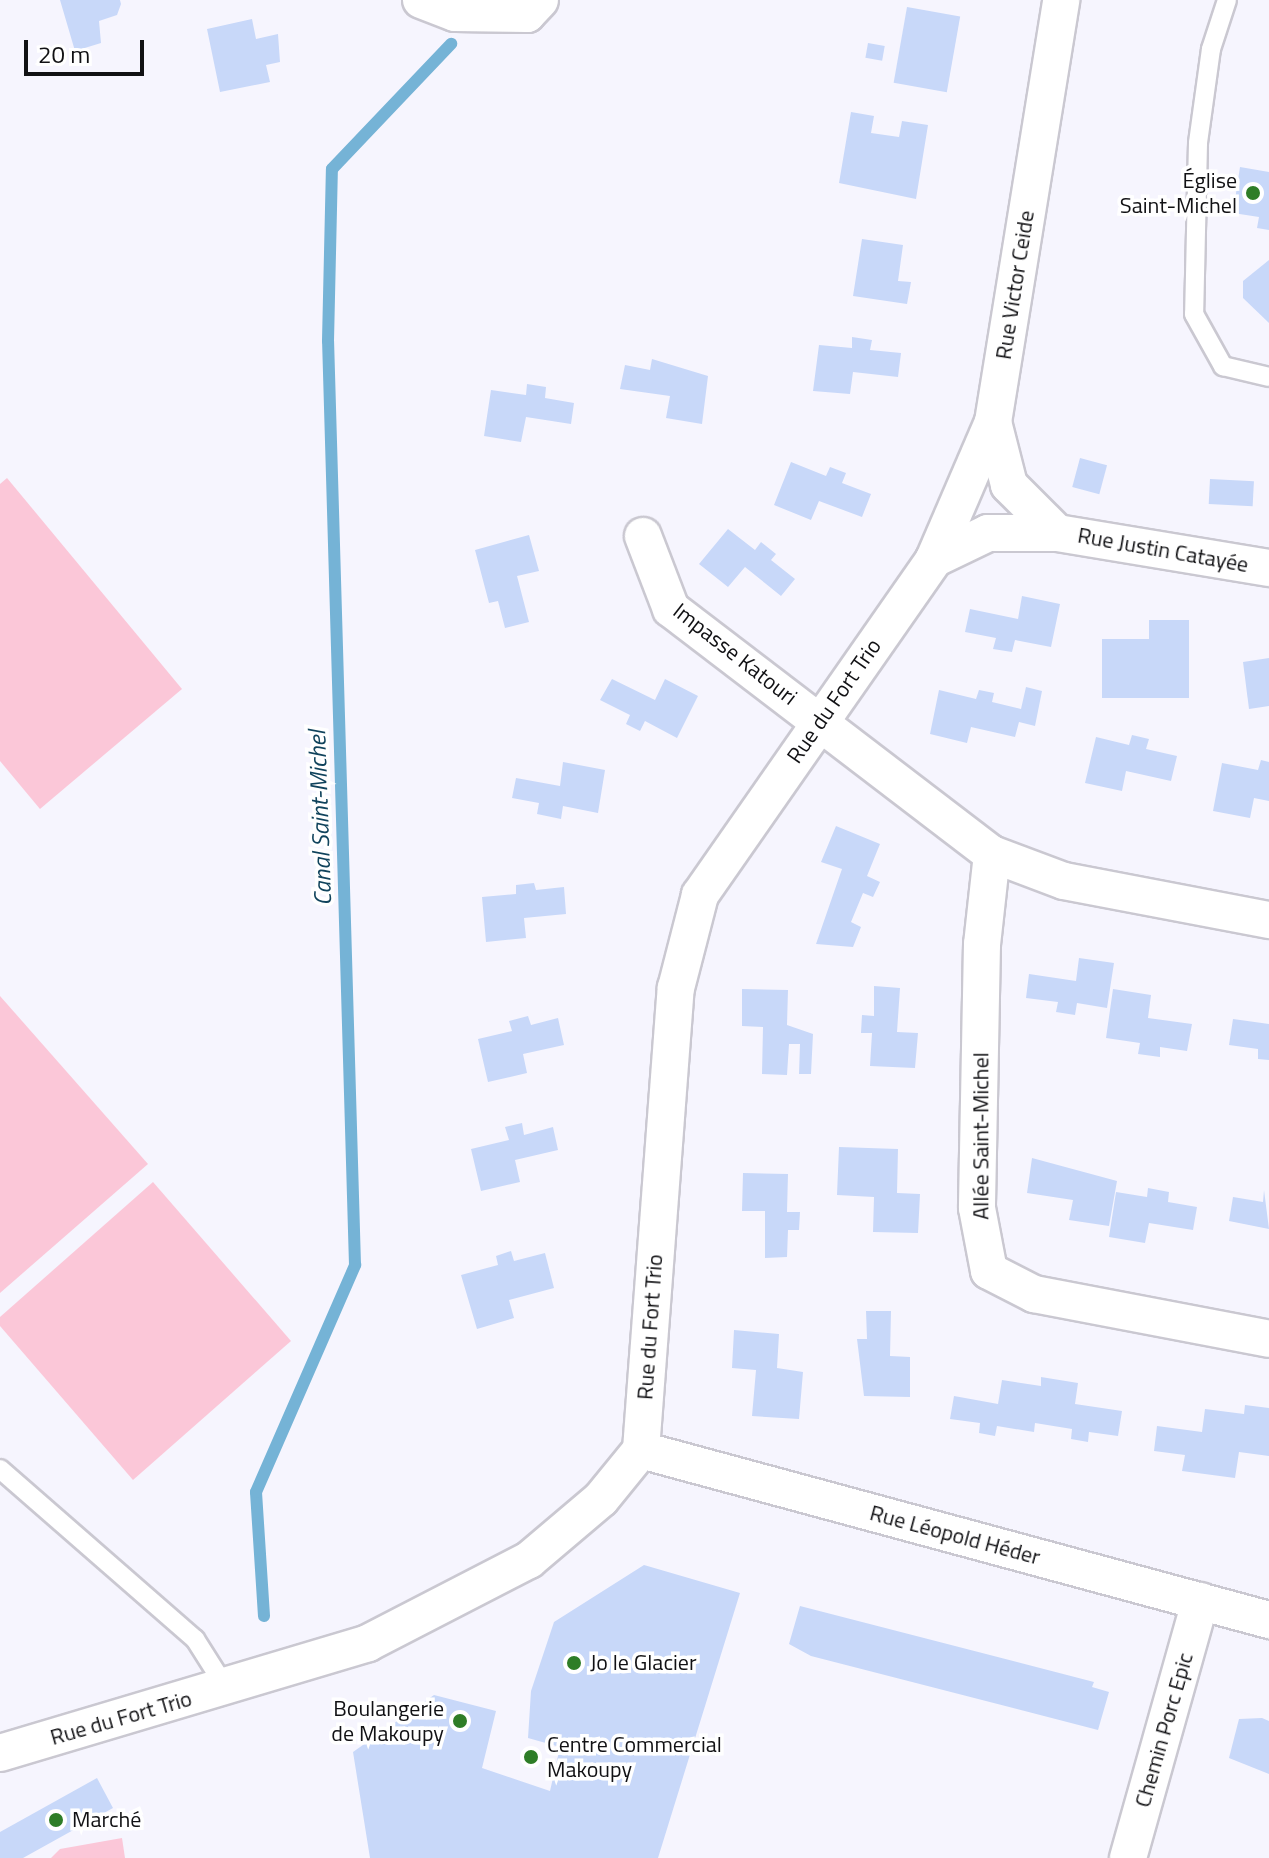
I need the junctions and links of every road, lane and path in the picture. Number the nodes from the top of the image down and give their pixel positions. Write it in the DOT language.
graph roads {
  1 [pos="421,0"];
  2 [pos="540,0"];
  3 [pos="1061,0"];
  4 [pos="1227,0"];
  5 [pos="1269,377"];
  6 [pos="993,422"];
  7 [pos="1057,533"];
  8 [pos="643,536"];
  9 [pos="934,559"];
  10 [pos="1269,568"];
  11 [pos="820,719"];
  12 [pos="992,854"];
  13 [pos="1269,920"];
  14 [pos="1269,1339"];
  15 [pos="641,1450"];
  16 [pos="0,1469"];
  17 [pos="1200,1601"];
  18 [pos="1269,1620"];
  19 [pos="226,1688"];
  20 [pos="0,1753"];
  21 [pos="1128,1858"];
  1 -- 2 [label="street"];
  3 -- 6 [label="street, Rue Victor Ceide"];
  4 -- 5 [label="lane"];
  6 -- 7 [label="street, Rue Justin Catayée"];
  6 -- 9 [label="street, Rue Victor Ceide"];
  7 -- 9 [label="street, Rue Justin Catayée"];
  7 -- 10 [label="street, Rue Justin Catayée"];
  8 -- 11 [label="street, Impasse Katouri"];
  9 -- 11 [label="street, Rue du Fort Trio"];
  11 -- 12 [label="street"];
  11 -- 15 [label="street, Rue du Fort Trio"];
  12 -- 13 [label="street"];
  12 -- 14 [label="street, Allée Saint-Michel"];
  15 -- 17 [label="street, Rue Léopold Héder"];
  15 -- 19 [label="street, Rue du Fort Trio"];
  16 -- 19 [label="lane"];
  17 -- 18 [label="street, Rue Léopold Héder"];
  17 -- 21 [label="street, Chemin Porc Epic"];
  19 -- 20 [label="street, Rue du Fort Trio"];
}
